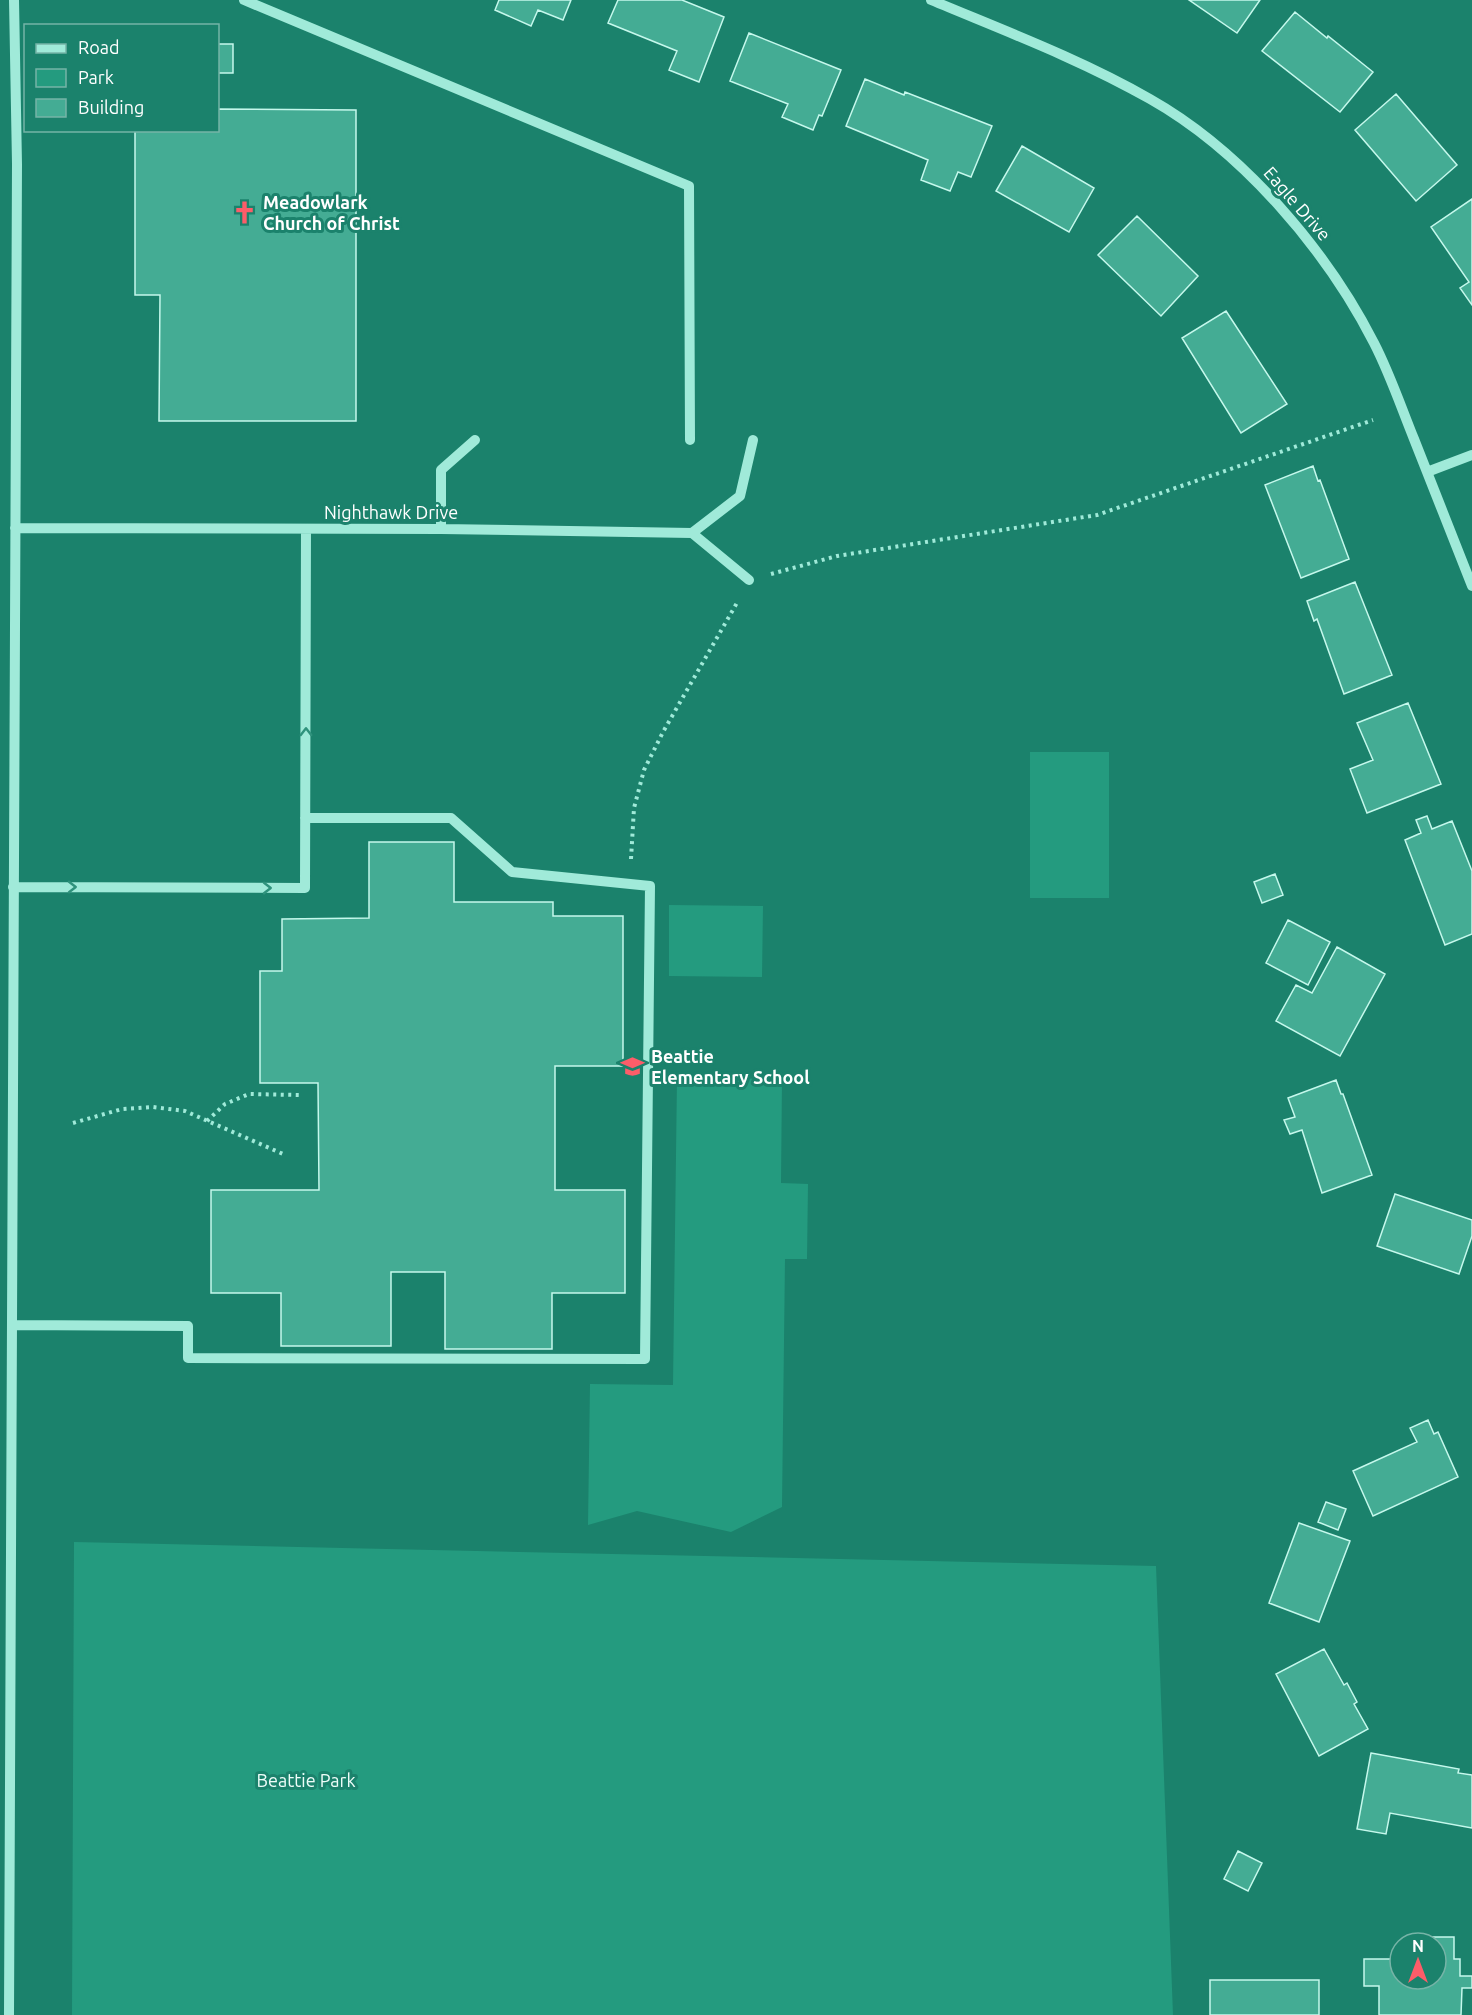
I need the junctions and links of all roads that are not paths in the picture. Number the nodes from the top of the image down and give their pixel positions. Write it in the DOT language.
graph roads {
  1 [pos="14,0"];
  2 [pos="244,0"];
  3 [pos="931,0"];
  4 [pos="475,440"];
  5 [pos="690,440"];
  6 [pos="753,440"];
  7 [pos="1472,455"];
  8 [pos="1427,472"];
  9 [pos="15,528"];
  10 [pos="306,529"];
  11 [pos="441,529"];
  12 [pos="692,533"];
  13 [pos="749,580"];
  14 [pos="1472,586"];
  15 [pos="305,818"];
  16 [pos="13,887"];
  17 [pos="12,1325"];
  18 [pos="9,2015"];
  1 -- 9 [label="street"];
  2 -- 5 [label="street"];
  3 -- 8 [label="street, Eagle Drive"];
  4 -- 11 [label="street"];
  6 -- 12 [label="street"];
  7 -- 8 [label="street"];
  8 -- 14 [label="street, Eagle Drive"];
  9 -- 10 [label="street, Nighthawk Drive"];
  9 -- 16 [label="street"];
  10 -- 11 [label="street, Nighthawk Drive"];
  15 -- 10 [label="street, one-way"];
  11 -- 12 [label="street, Nighthawk Drive"];
  12 -- 13 [label="street"];
  16 -- 15 [label="street, one-way"];
  15 -- 17 [label="street"];
  16 -- 17 [label="street"];
  17 -- 18 [label="street"];
}
